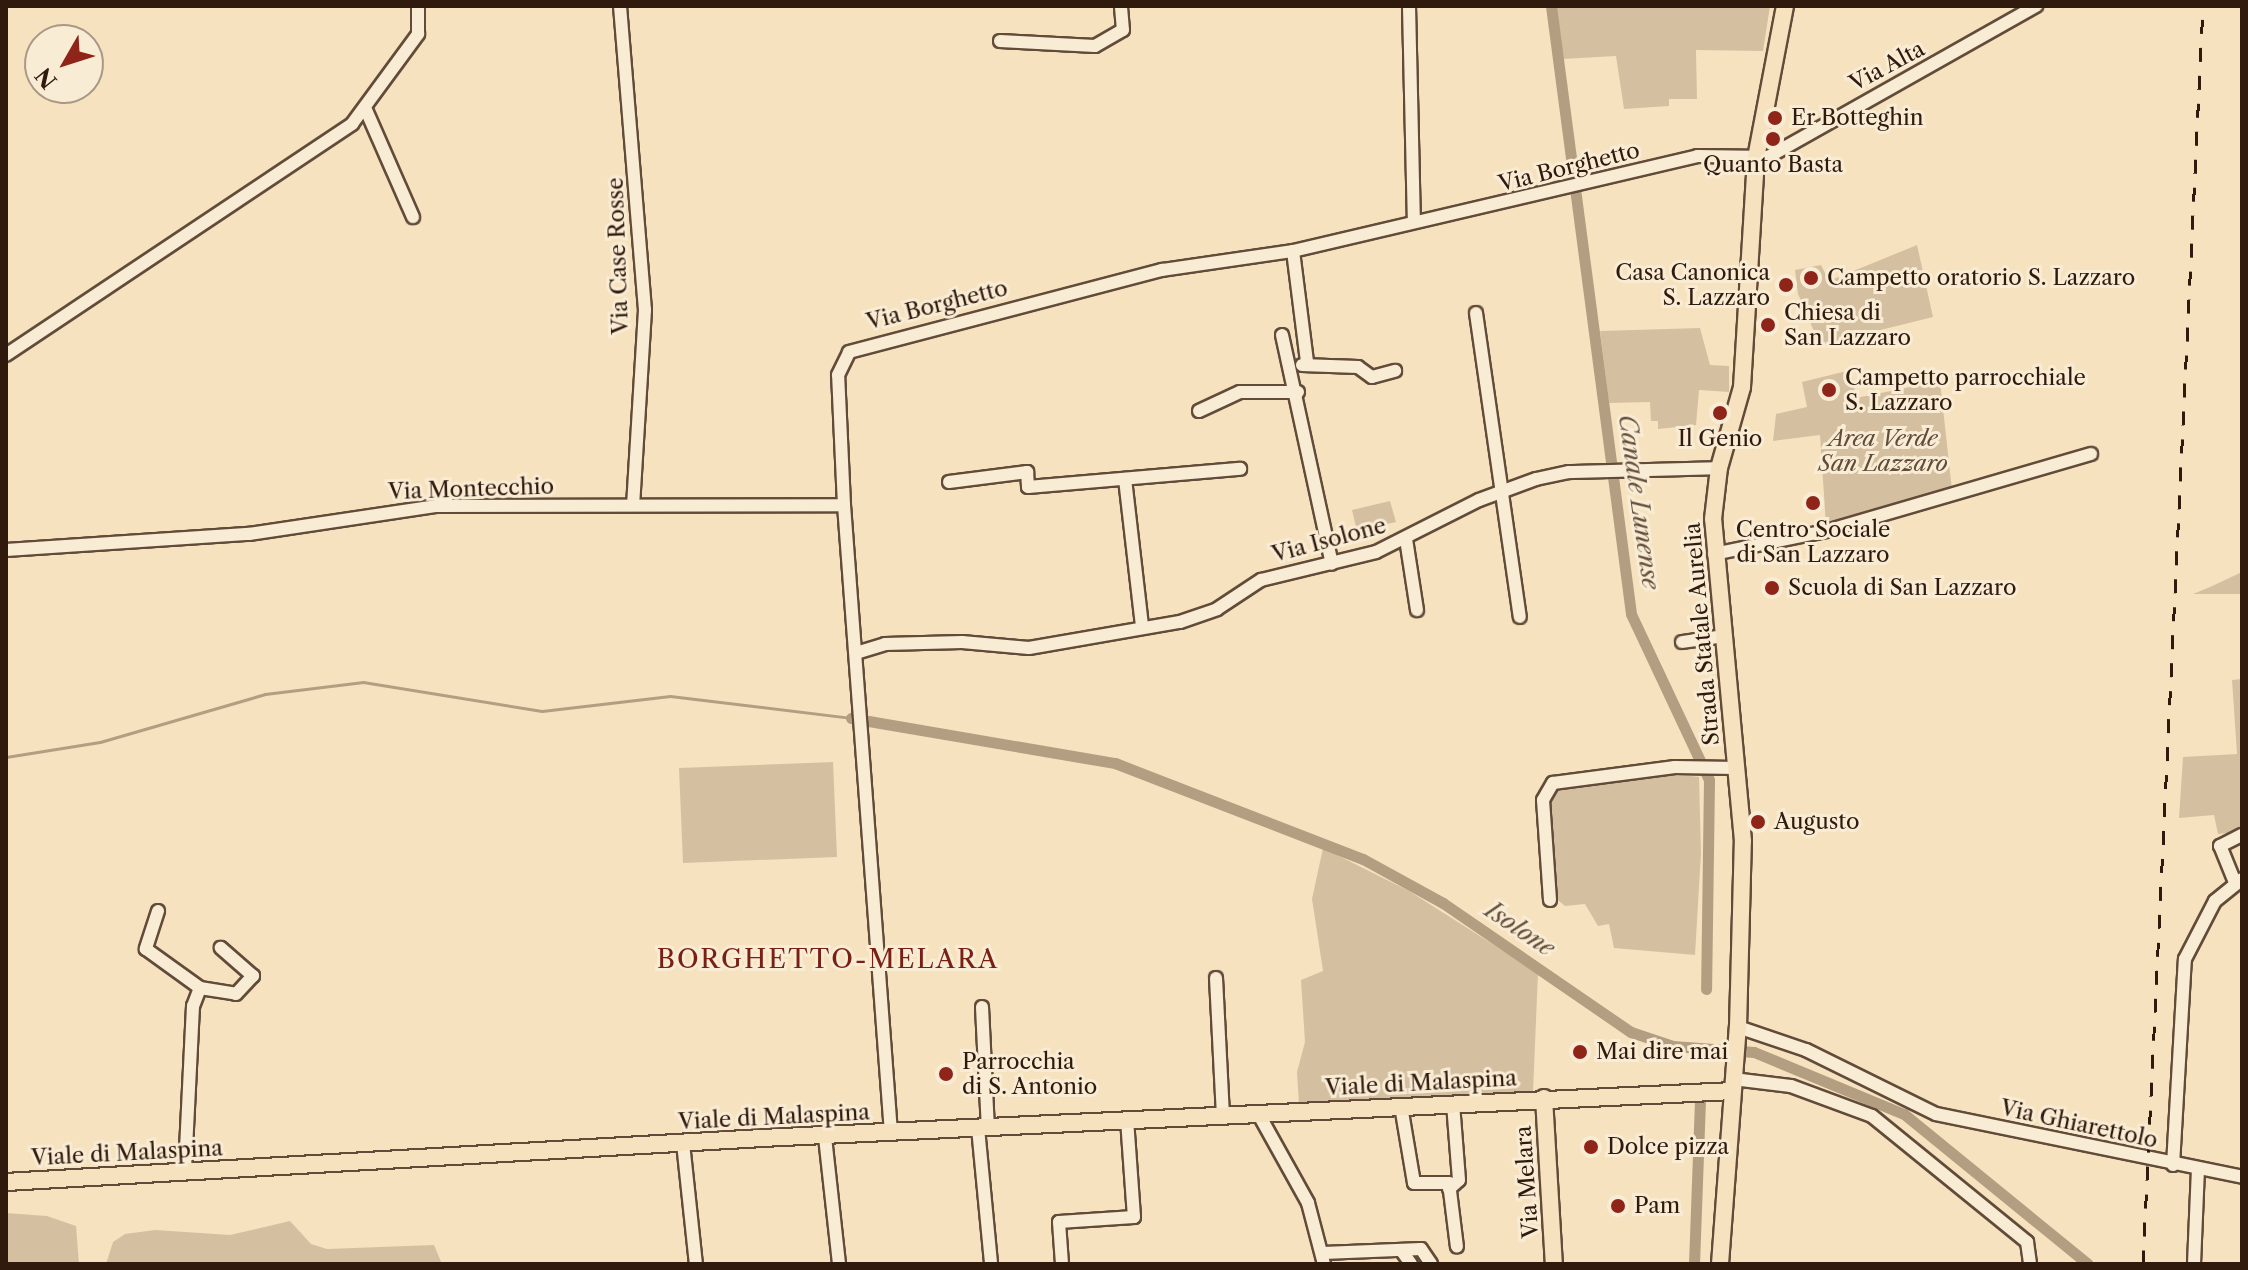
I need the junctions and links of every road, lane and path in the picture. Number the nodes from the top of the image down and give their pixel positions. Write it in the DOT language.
graph roads {
  1 [pos="418,6"];
  2 [pos="620,6"];
  3 [pos="1121,6"];
  4 [pos="1409,6"];
  5 [pos="1785,6"];
  6 [pos="2036,6"];
  7 [pos="1000,41"];
  8 [pos="366,110"];
  9 [pos="1756,158"];
  10 [pos="413,217"];
  11 [pos="1414,222"];
  12 [pos="1293,251"];
  13 [pos="1476,313"];
  14 [pos="1282,335"];
  15 [pos="6,355"];
  16 [pos="1307,362"];
  17 [pos="1292,371"];
  18 [pos="1395,371"];
  19 [pos="1298,392"];
  20 [pos="1199,411"];
  21 [pos="2091,454"];
  22 [pos="1719,468"];
  23 [pos="1240,469"];
  24 [pos="1125,479"];
  25 [pos="949,482"];
  26 [pos="1498,493"];
  27 [pos="633,505"];
  28 [pos="844,505"];
  29 [pos="1406,539"];
  30 [pos="6,550"];
  31 [pos="1714,554"];
  32 [pos="1332,564"];
  33 [pos="1417,610"];
  34 [pos="1520,617"];
  35 [pos="1142,626"];
  36 [pos="1724,636"];
  37 [pos="1682,642"];
  38 [pos="856,653"];
  39 [pos="1736,768"];
  40 [pos="2242,835"];
  41 [pos="2238,880"];
  42 [pos="1550,900"];
  43 [pos="158,911"];
  44 [pos="221,948"];
  45 [pos="1216,978"];
  46 [pos="200,988"];
  47 [pos="982,1007"];
  48 [pos="1738,1030"];
  49 [pos="1733,1081"];
  50 [pos="1544,1098"];
  51 [pos="1453,1103"];
  52 [pos="1401,1106"];
  53 [pos="1258,1113"];
  54 [pos="1223,1115"];
  55 [pos="1127,1120"];
  56 [pos="983,1128"];
  57 [pos="891,1133"];
  58 [pos="825,1137"];
  59 [pos="683,1143"];
  60 [pos="2173,1165"];
  61 [pos="2198,1168"];
  62 [pos="185,1171"];
  63 [pos="2242,1177"];
  64 [pos="6,1182"];
  65 [pos="1449,1189"];
  66 [pos="1457,1247"];
  67 [pos="1401,1250"];
  68 [pos="1324,1259"];
  69 [pos="696,1264"];
  70 [pos="839,1264"];
  71 [pos="991,1264"];
  72 [pos="1062,1264"];
  73 [pos="1411,1264"];
  74 [pos="1431,1264"];
  75 [pos="1554,1264"];
  76 [pos="1720,1264"];
  77 [pos="2030,1264"];
  78 [pos="2194,1264"];
  1 -- 8 [label="street"];
  2 -- 27 [label="street, Via Case Rosse"];
  3 -- 7 [label="street"];
  4 -- 11 [label="street"];
  5 -- 9 [label="main road, Strada Statale Aurelia"];
  6 -- 9 [label="street, Via Alta"];
  8 -- 10 [label="street"];
  8 -- 15 [label="street"];
  9 -- 11 [label="street, Via Borghetto"];
  9 -- 22 [label="main road, Strada Statale Aurelia"];
  11 -- 12 [label="street, Via Borghetto"];
  12 -- 16 [label="street"];
  12 -- 28 [label="street, Via Borghetto"];
  13 -- 26 [label="street"];
  14 -- 17 [label="street"];
  16 -- 17 [label="street"];
  16 -- 18 [label="street"];
  17 -- 19 [label="street"];
  19 -- 20 [label="street"];
  19 -- 32 [label="street"];
  21 -- 31 [label="street"];
  22 -- 26 [label="street, Via Isolone"];
  22 -- 31 [label="main road, Strada Statale Aurelia"];
  23 -- 24 [label="street"];
  24 -- 25 [label="street"];
  24 -- 35 [label="street"];
  26 -- 29 [label="street, Via Isolone"];
  26 -- 34 [label="street"];
  27 -- 28 [label="street, Via Montecchio"];
  27 -- 30 [label="street, Via Montecchio"];
  28 -- 38 [label="street, Via Borghetto"];
  29 -- 32 [label="street, Via Isolone"];
  29 -- 33 [label="street"];
  31 -- 36 [label="main road, Strada Statale Aurelia"];
  32 -- 35 [label="street, Via Isolone"];
  35 -- 38 [label="street, Via Isolone"];
  36 -- 37 [label="street"];
  36 -- 39 [label="main road, Strada Statale Aurelia"];
  38 -- 57 [label="street, Via Borghetto"];
  39 -- 42 [label="street"];
  39 -- 48 [label="main road, Strada Statale Aurelia"];
  40 -- 41 [label="street"];
  41 -- 60 [label="street, Via Ghiarettolo"];
  43 -- 46 [label="street"];
  44 -- 46 [label="street"];
  45 -- 54 [label="street"];
  46 -- 62 [label="street"];
  47 -- 56 [label="street"];
  48 -- 49 [label="main road, Strada Statale Aurelia"];
  48 -- 60 [label="street, Via Ghiarettolo"];
  49 -- 50 [label="main road, Viale di Malaspina"];
  49 -- 76 [label="main road, Strada Statale Aurelia"];
  49 -- 77 [label="street"];
  50 -- 51 [label="main road, Viale di Malaspina"];
  50 -- 75 [label="main road, Via Melara"];
  51 -- 52 [label="main road, Viale di Malaspina"];
  51 -- 65 [label="street"];
  52 -- 53 [label="main road, Viale di Malaspina"];
  52 -- 65 [label="street"];
  53 -- 54 [label="main road, Viale di Malaspina"];
  53 -- 68 [label="street"];
  54 -- 55 [label="main road, Viale di Malaspina"];
  55 -- 56 [label="main road, Viale di Malaspina"];
  55 -- 72 [label="street"];
  56 -- 57 [label="main road, Viale di Malaspina"];
  56 -- 71 [label="street"];
  57 -- 58 [label="main road, Viale di Malaspina"];
  58 -- 59 [label="main road, Viale di Malaspina"];
  58 -- 70 [label="street"];
  59 -- 62 [label="main road, Viale di Malaspina"];
  59 -- 69 [label="street"];
  60 -- 61 [label="street"];
  61 -- 63 [label="street"];
  61 -- 78 [label="street"];
  62 -- 64 [label="main road, Viale di Malaspina"];
  65 -- 66 [label="street"];
  67 -- 68 [label="street"];
  67 -- 73 [label="street"];
  67 -- 74 [label="street"];
}
